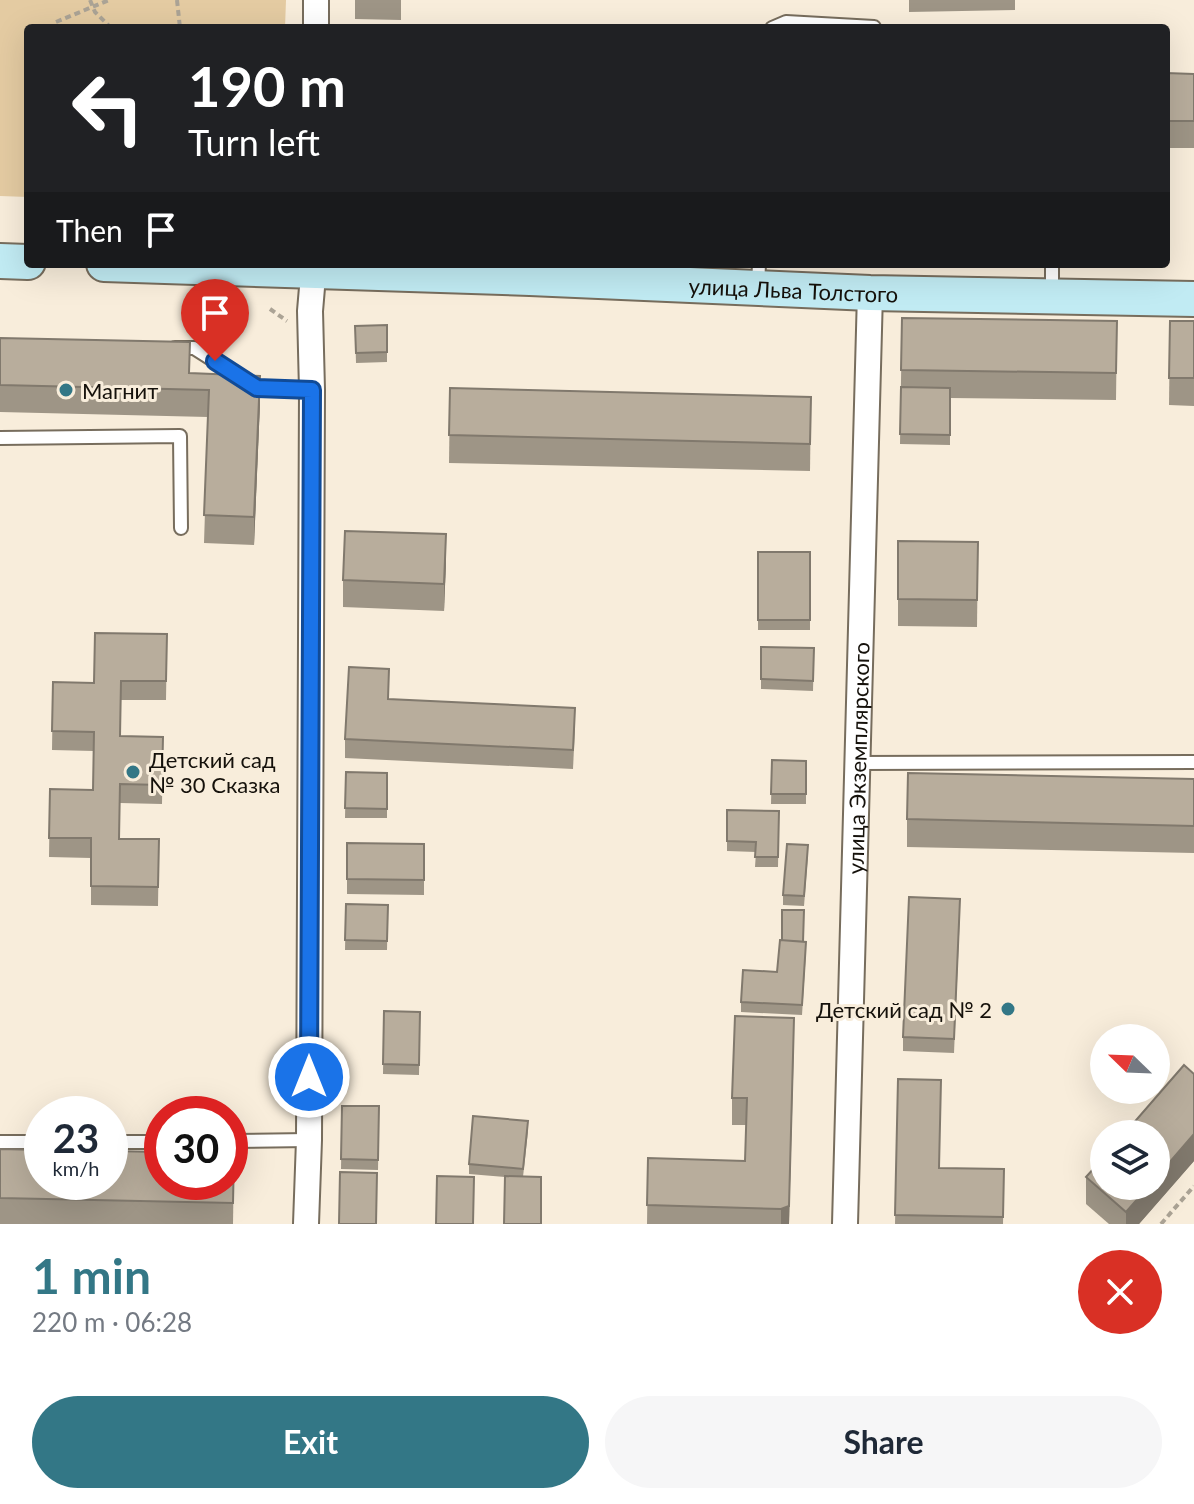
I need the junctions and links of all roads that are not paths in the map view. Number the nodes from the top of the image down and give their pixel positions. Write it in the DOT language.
graph roads {
  1 [pos="316,0"];
  2 [pos="316,24"];
  3 [pos="781,24"];
  4 [pos="821,24"];
  5 [pos="0,261"];
  6 [pos="24,262"];
  7 [pos="314,268"];
  8 [pos="368,268"];
  9 [pos="530,271"];
  10 [pos="758,276"];
  11 [pos="1052,280"];
  12 [pos="870,293"];
  13 [pos="1194,299"];
  14 [pos="164,347"];
  15 [pos="312,390"];
  16 [pos="0,438"];
  17 [pos="181,528"];
  18 [pos="1194,762"];
  19 [pos="858,763"];
  20 [pos="309,1140"];
  21 [pos="248,1141"];
  22 [pos="0,1142"];
  23 [pos="24,1142"];
  24 [pos="306,1224"];
  25 [pos="845,1224"];
  1 -- 2 [label="street"];
  3 -- 4 [label="lane"];
  5 -- 6 [label="street"];
  7 -- 15 [label="street"];
  8 -- 9 [label="street, улица Льва Толстого"];
  9 -- 10 [label="street, улица Льва Толстого"];
  10 -- 12 [label="street, улица Льва Толстого"];
  11 -- 12 [label="street, улица Льва Толстого"];
  11 -- 13 [label="street, улица Льва Толстого"];
  12 -- 19 [label="street, улица Экземплярского"];
  14 -- 15 [label="lane"];
  15 -- 20 [label="street"];
  16 -- 17 [label="lane"];
  18 -- 19 [label="lane"];
  19 -- 25 [label="street, улица Экземплярского"];
  20 -- 21 [label="lane"];
  20 -- 24 [label="street"];
  22 -- 23 [label="lane"];
}
